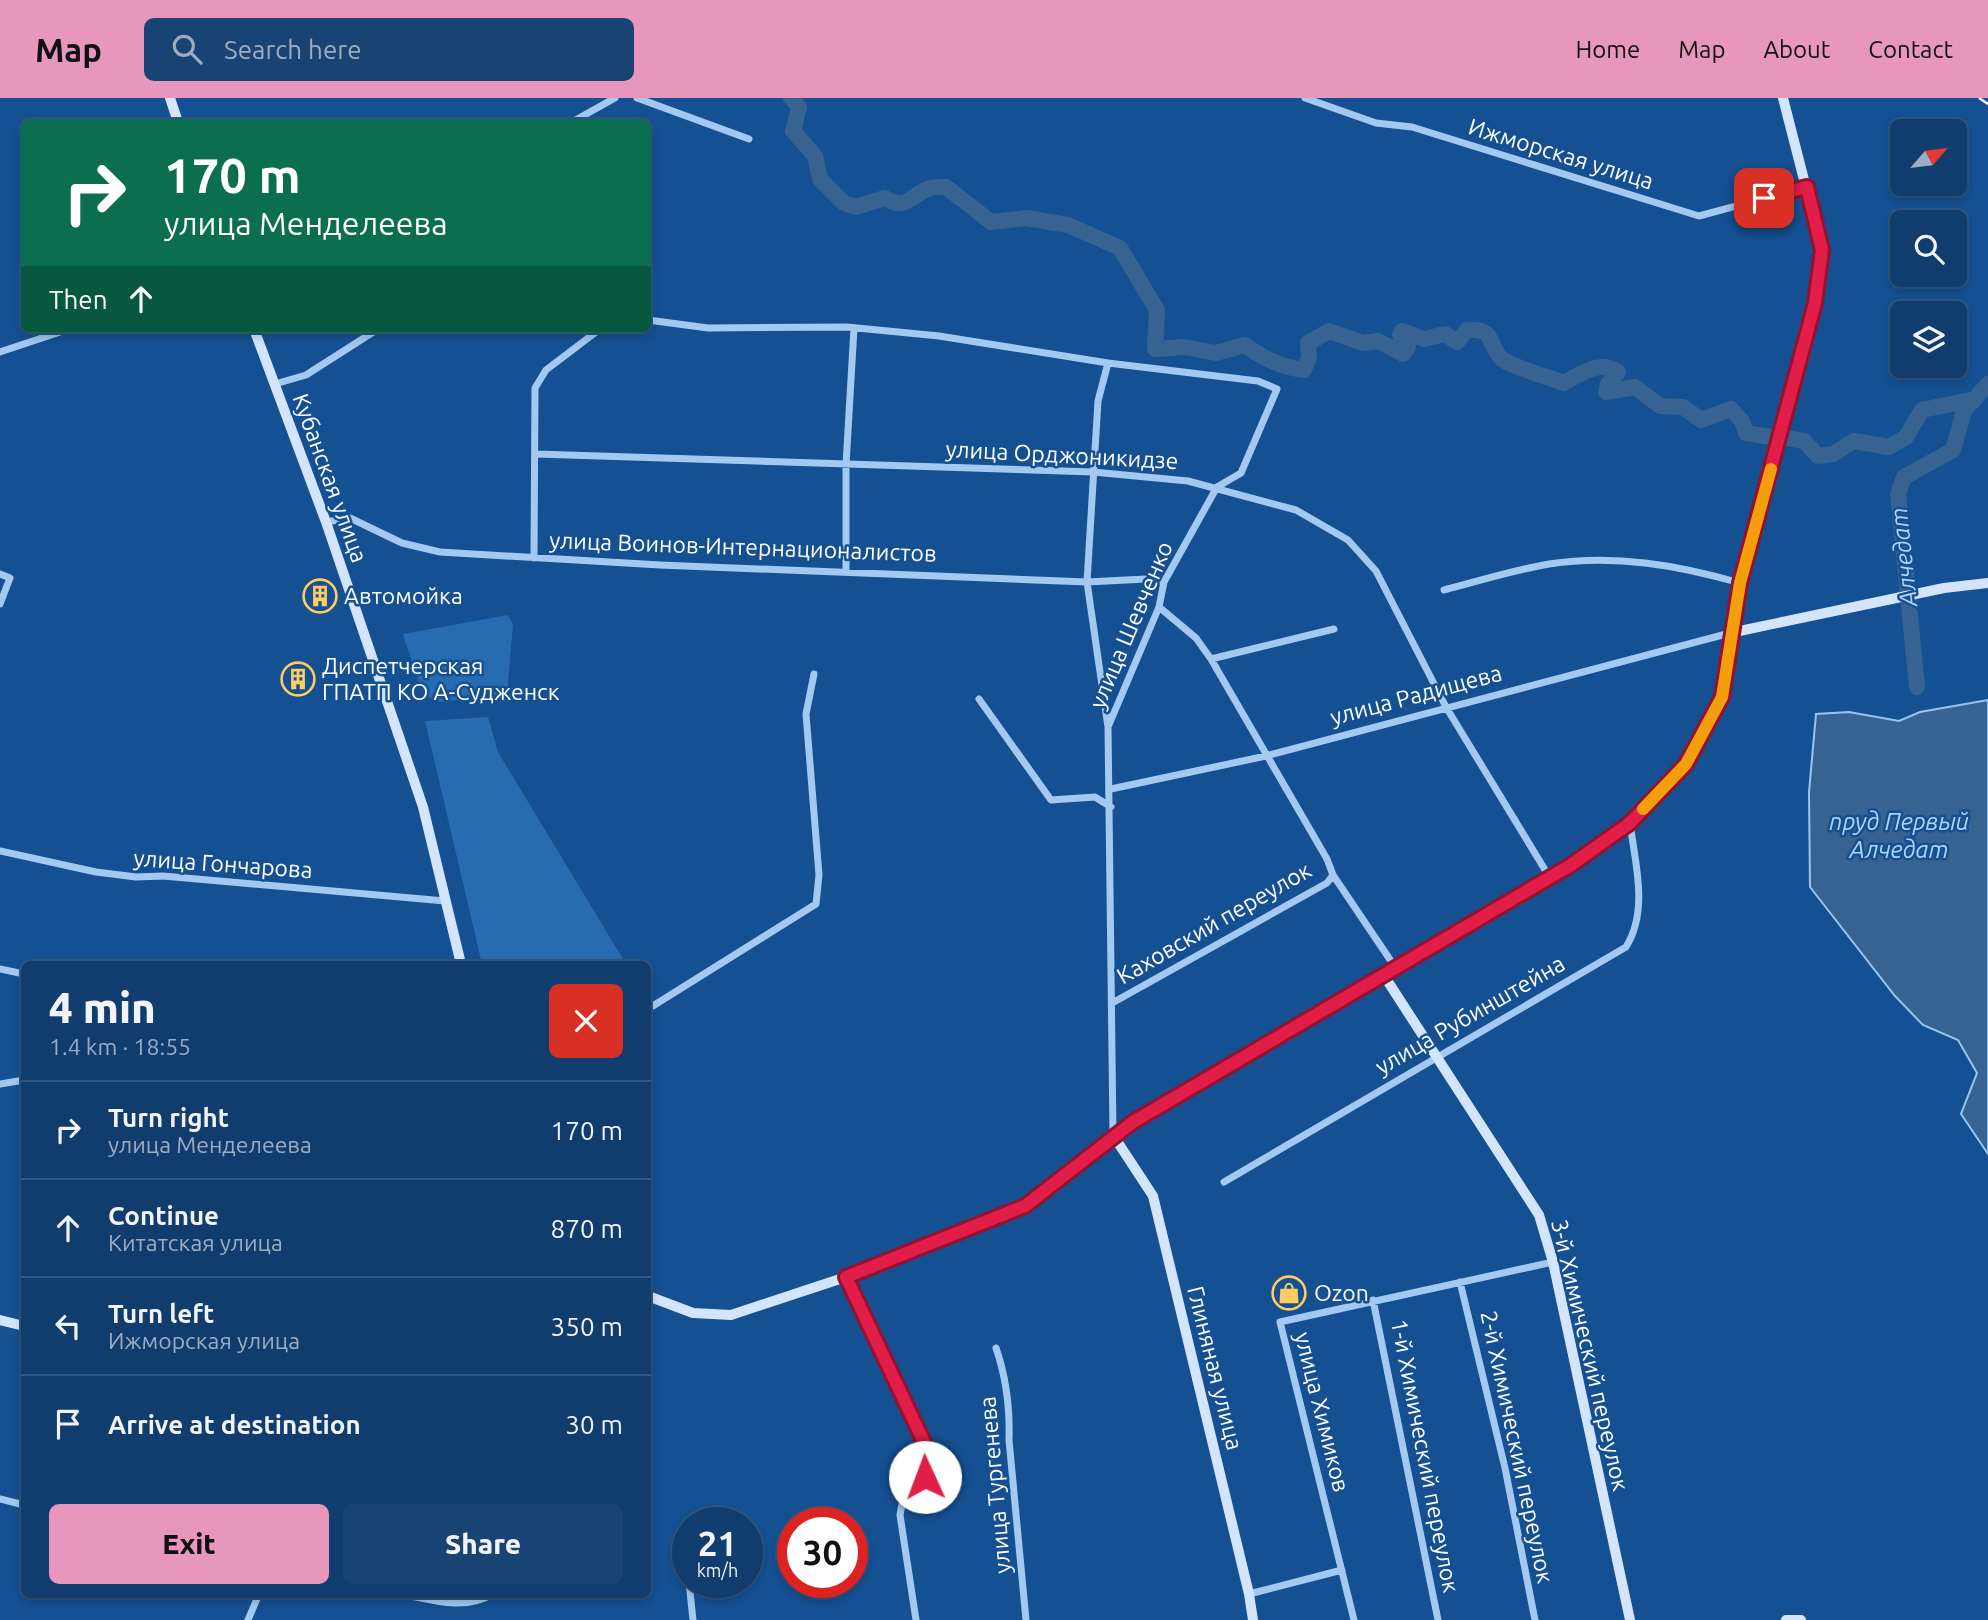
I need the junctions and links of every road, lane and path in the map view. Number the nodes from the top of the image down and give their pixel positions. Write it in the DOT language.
graph roads {
  1 [pos="170,98"];
  2 [pos="615,98"];
  3 [pos="637,98"];
  4 [pos="1305,98"];
  5 [pos="1783,98"];
  6 [pos="177,119"];
  7 [pos="577,119"];
  8 [pos="749,139"];
  9 [pos="1807,187"];
  10 [pos="651,320"];
  11 [pos="854,328"];
  12 [pos="57,333"];
  13 [pos="256,333"];
  14 [pos="372,333"];
  15 [pos="595,333"];
  16 [pos="0,352"];
  17 [pos="1108,363"];
  18 [pos="275,384"];
  19 [pos="536,454"];
  20 [pos="846,465"];
  21 [pos="1093,471"];
  22 [pos="1217,487"];
  23 [pos="326,522"];
  24 [pos="534,558"];
  25 [pos="846,571"];
  26 [pos="0,574"];
  27 [pos="1087,582"];
  28 [pos="1164,583"];
  29 [pos="1740,583"];
  30 [pos="1988,583"];
  31 [pos="1444,590"];
  32 [pos="0,604"];
  33 [pos="1159,607"];
  34 [pos="1334,629"];
  35 [pos="1730,633"];
  36 [pos="1211,659"];
  37 [pos="814,674"];
  38 [pos="979,699"];
  39 [pos="1446,707"];
  40 [pos="1108,727"];
  41 [pos="1266,756"];
  42 [pos="1111,789"];
  43 [pos="1111,807"];
  44 [pos="1630,823"];
  45 [pos="0,852"];
  46 [pos="1333,875"];
  47 [pos="1550,878"];
  48 [pos="445,901"];
  49 [pos="460,961"];
  50 [pos="1395,967"];
  51 [pos="0,969"];
  52 [pos="21,973"];
  53 [pos="1384,974"];
  54 [pos="1114,1002"];
  55 [pos="651,1007"];
  56 [pos="1437,1057"];
  57 [pos="21,1080"];
  58 [pos="0,1084"];
  59 [pos="1113,1135"];
  60 [pos="1224,1182"];
  61 [pos="1553,1262"];
  62 [pos="846,1277"];
  63 [pos="1460,1282"];
  64 [pos="651,1297"];
  65 [pos="1373,1300"];
  66 [pos="0,1320"];
  67 [pos="21,1325"];
  68 [pos="996,1348"];
  69 [pos="0,1500"];
  70 [pos="21,1504"];
  71 [pos="1342,1570"];
  72 [pos="1249,1594"];
  73 [pos="256,1598"];
  74 [pos="422,1598"];
  75 [pos="486,1598"];
  76 [pos="691,1598"];
  77 [pos="248,1620"];
  78 [pos="693,1620"];
  79 [pos="916,1620"];
  80 [pos="1026,1620"];
  81 [pos="1253,1620"];
  82 [pos="1354,1620"];
  83 [pos="1438,1620"];
  84 [pos="1535,1620"];
  85 [pos="1630,1620"];
  86 [pos="1786,1620"];
  87 [pos="1801,1620"];
  1 -- 6 [label="street"];
  2 -- 7 [label="street"];
  3 -- 8 [label="street"];
  4 -- 9 [label="street, Ижморская улица"];
  5 -- 9 [label="street"];
  9 -- 29 [label="street"];
  10 -- 11 [label="street"];
  11 -- 17 [label="street"];
  11 -- 20 [label="street"];
  12 -- 16 [label="street"];
  13 -- 18 [label="street, Кубанская улица"];
  14 -- 18 [label="street"];
  15 -- 19 [label="street"];
  17 -- 21 [label="street"];
  17 -- 22 [label="street, улица Шевченко"];
  18 -- 23 [label="street, Кубанская улица"];
  19 -- 20 [label="street, улица Орджоникидзе"];
  19 -- 24 [label="street"];
  20 -- 21 [label="street, улица Орджоникидзе"];
  20 -- 25 [label="street"];
  21 -- 22 [label="street, улица Орджоникидзе"];
  21 -- 27 [label="street"];
  22 -- 28 [label="street, улица Шевченко"];
  22 -- 39 [label="street, улица Орджоникидзе"];
  23 -- 24 [label="street, улица Воинов-Интернационалистов"];
  23 -- 48 [label="street, Кубанская улица"];
  24 -- 25 [label="street, улица Воинов-Интернационалистов"];
  25 -- 27 [label="street, улица Воинов-Интернационалистов"];
  26 -- 32 [label="street"];
  27 -- 28 [label="street, улица Воинов-Интернационалистов"];
  27 -- 40 [label="street"];
  28 -- 33 [label="street, улица Шевченко"];
  29 -- 31 [label="street"];
  29 -- 35 [label="street"];
  30 -- 35 [label="street"];
  33 -- 36 [label="street"];
  33 -- 40 [label="street, улица Шевченко"];
  34 -- 36 [label="street"];
  35 -- 39 [label="street, улица Радищева"];
  35 -- 44 [label="street"];
  36 -- 41 [label="street"];
  37 -- 55 [label="street"];
  38 -- 43 [label="street"];
  39 -- 41 [label="street, улица Радищева"];
  39 -- 47 [label="street, улица Орджоникидзе"];
  40 -- 42 [label="street, улица Шевченко"];
  41 -- 42 [label="street, улица Радищева"];
  41 -- 46 [label="street"];
  42 -- 43 [label="street, улица Шевченко"];
  43 -- 54 [label="street, улица Шевченко"];
  44 -- 47 [label="street"];
  44 -- 56 [label="street, улица Рубинштейна"];
  45 -- 48 [label="street, улица Гончарова"];
  46 -- 50 [label="street"];
  46 -- 54 [label="street, Каховский переулок"];
  47 -- 50 [label="street"];
  48 -- 49 [label="street, Кубанская улица"];
  50 -- 53 [label="street"];
  51 -- 52 [label="street"];
  53 -- 56 [label="street, 3-й Химический переулок"];
  53 -- 59 [label="street"];
  54 -- 59 [label="street, улица Шевченко"];
  56 -- 60 [label="street, улица Рубинштейна"];
  56 -- 61 [label="street, 3-й Химический переулок"];
  57 -- 58 [label="street"];
  59 -- 62 [label="street"];
  59 -- 72 [label="street, Глиняная улица"];
  61 -- 63 [label="street, улица Химиков"];
  61 -- 85 [label="street, 3-й Химический переулок"];
  62 -- 64 [label="street"];
  62 -- 79 [label="street"];
  63 -- 65 [label="street, улица Химиков"];
  63 -- 84 [label="street, 2-й Химический переулок"];
  65 -- 71 [label="street, улица Химиков"];
  65 -- 83 [label="street, 1-й Химический переулок"];
  66 -- 67 [label="street"];
  68 -- 80 [label="street, улица Тургенева"];
  69 -- 70 [label="street"];
  71 -- 72 [label="street"];
  71 -- 82 [label="street, улица Химиков"];
  72 -- 81 [label="street, Глиняная улица"];
  73 -- 77 [label="street"];
  74 -- 75 [label="street"];
  76 -- 78 [label="street"];
  86 -- 87 [label="street"];
}
